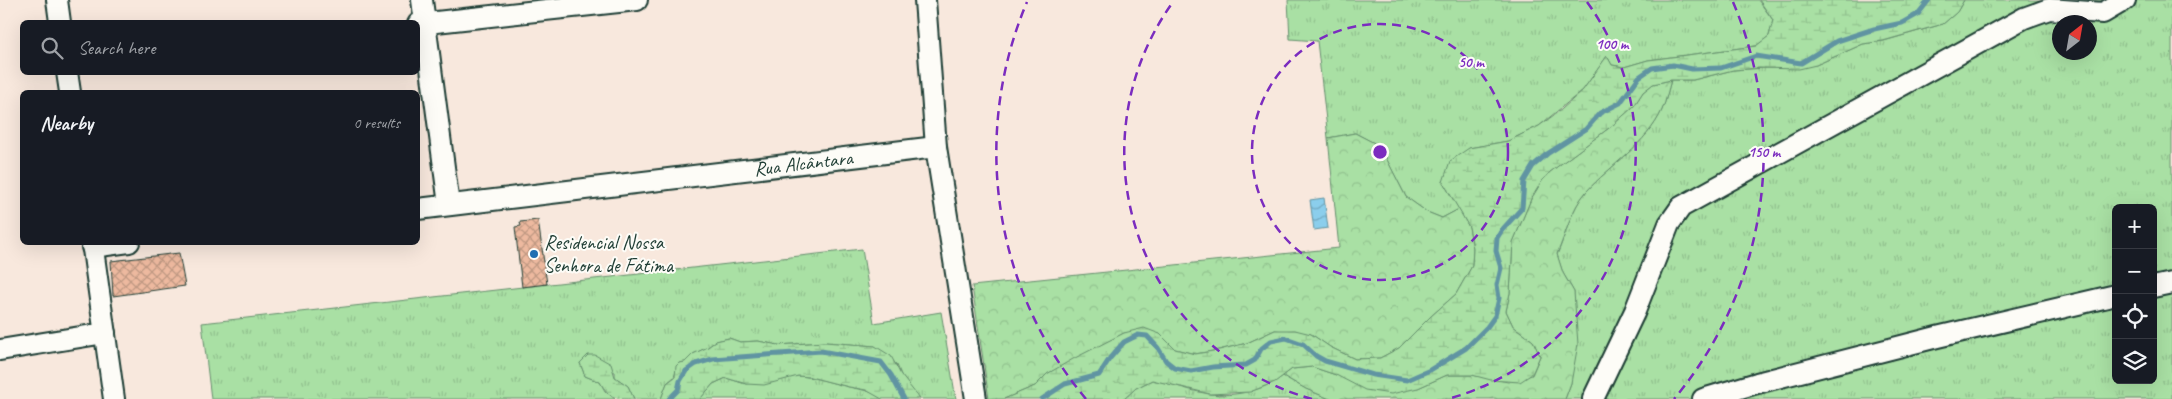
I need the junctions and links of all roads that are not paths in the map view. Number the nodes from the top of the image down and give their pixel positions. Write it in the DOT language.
graph roads {
  1 [pos="57,0"];
  2 [pos="422,0"];
  3 [pos="637,0"];
  4 [pos="925,0"];
  5 [pos="2125,0"];
  6 [pos="60,20"];
  7 [pos="421,23"];
  8 [pos="67,75"];
  9 [pos="70,90"];
  10 [pos="936,147"];
  11 [pos="449,206"];
  12 [pos="420,209"];
  13 [pos="92,245"];
  14 [pos="2172,283"];
  15 [pos="2157,286"];
  16 [pos="2112,296"];
  17 [pos="105,333"];
  18 [pos="0,350"];
  19 [pos="114,399"];
  20 [pos="976,399"];
  21 [pos="1593,399"];
  22 [pos="1703,399"];
  1 -- 6 [label="street"];
  2 -- 7 [label="street"];
  3 -- 7 [label="street"];
  4 -- 10 [label="street"];
  5 -- 21 [label="street"];
  7 -- 11 [label="street"];
  8 -- 9 [label="street"];
  10 -- 11 [label="street, Rua Alcântara"];
  10 -- 20 [label="street"];
  11 -- 12 [label="street, Rua Alcântara"];
  13 -- 17 [label="street"];
  14 -- 15 [label="street"];
  16 -- 22 [label="street"];
  17 -- 18 [label="street"];
  17 -- 19 [label="street"];
}
